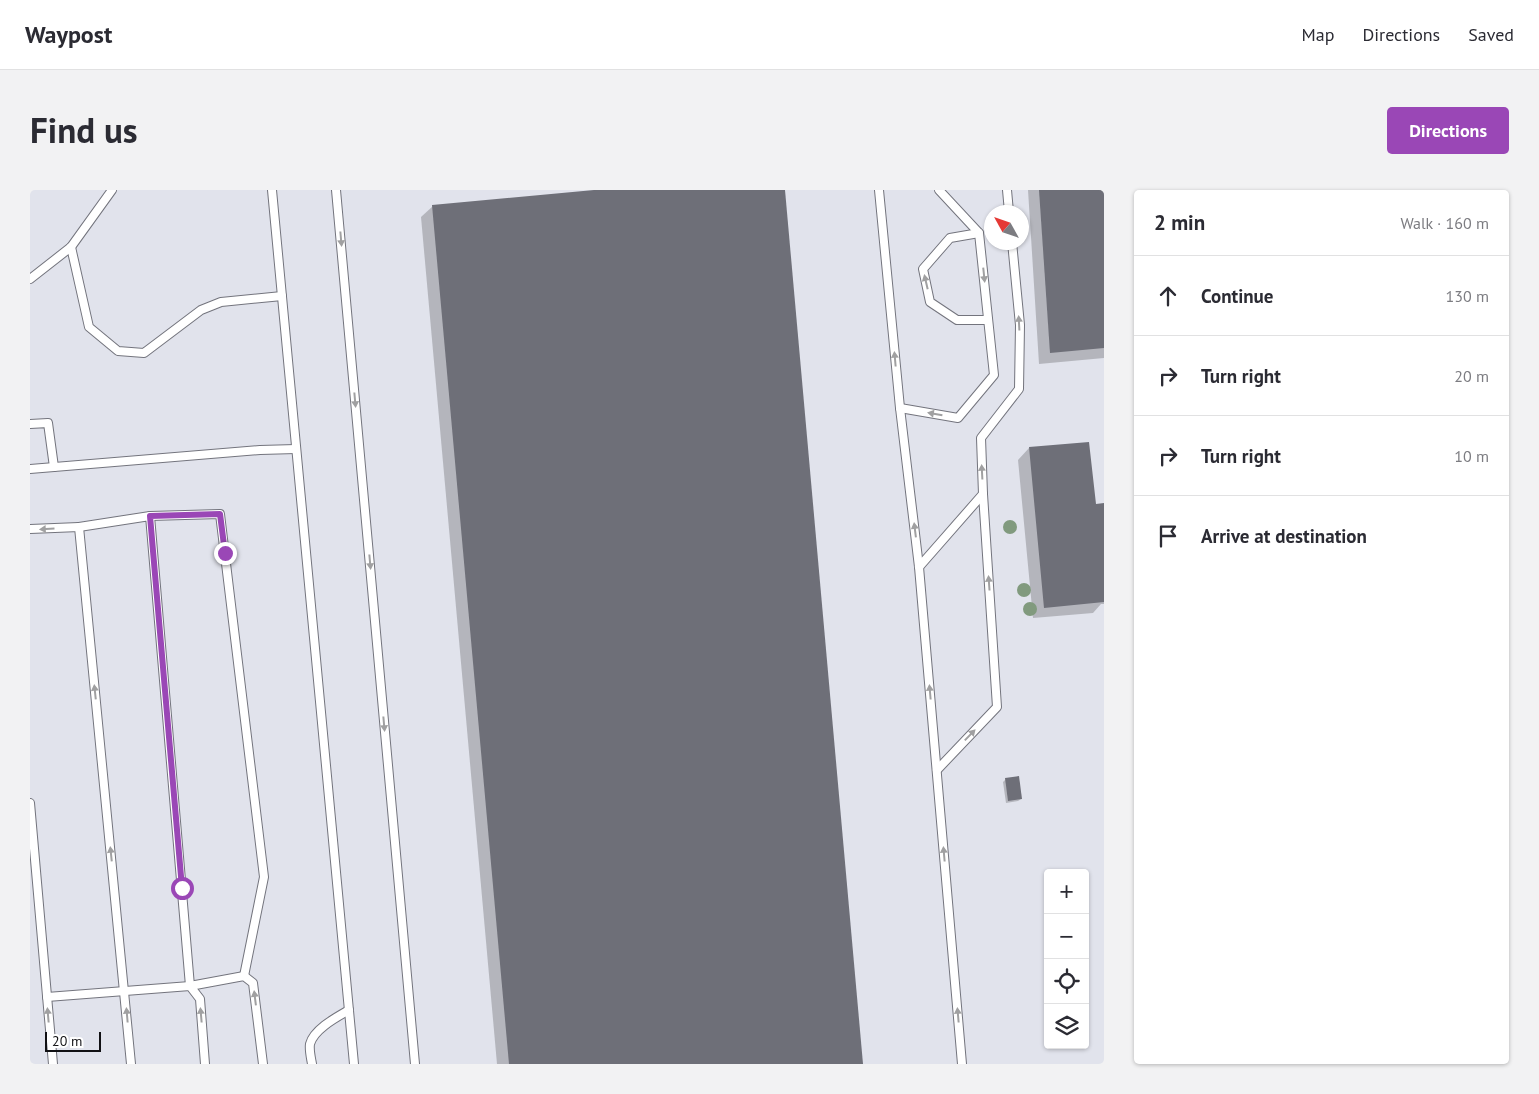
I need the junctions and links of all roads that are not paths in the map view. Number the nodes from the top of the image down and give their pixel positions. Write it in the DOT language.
graph roads {
  1 [pos="112,190"];
  2 [pos="272,190"];
  3 [pos="336,190"];
  4 [pos="879,190"];
  5 [pos="939,190"];
  6 [pos="1007,190"];
  7 [pos="1008,205"];
  8 [pos="979,233"];
  9 [pos="71,247"];
  10 [pos="1013,250"];
  11 [pos="30,279"];
  12 [pos="282,296"];
  13 [pos="988,320"];
  14 [pos="900,408"];
  15 [pos="30,424"];
  16 [pos="296,449"];
  17 [pos="54,467"];
  18 [pos="30,469"];
  19 [pos="983,494"];
  20 [pos="150,516"];
  21 [pos="79,527"];
  22 [pos="30,529"];
  23 [pos="919,567"];
  24 [pos="937,770"];
  25 [pos="30,803"];
  26 [pos="244,976"];
  27 [pos="190,986"];
  28 [pos="124,990"];
  29 [pos="46,997"];
  30 [pos="349,1010"];
  31 [pos="52,1064"];
  32 [pos="131,1064"];
  33 [pos="206,1064"];
  34 [pos="263,1064"];
  35 [pos="312,1064"];
  36 [pos="354,1064"];
  37 [pos="415,1064"];
  38 [pos="962,1064"];
  1 -- 9 [label="lane"];
  2 -- 12 [label="lane"];
  3 -- 37 [label="lane, one-way"];
  14 -- 4 [label="lane, one-way"];
  5 -- 8 [label="lane"];
  6 -- 7 [label="lane"];
  8 -- 13 [label="lane, one-way"];
  13 -- 8 [label="lane, one-way"];
  9 -- 11 [label="lane"];
  9 -- 12 [label="lane"];
  19 -- 10 [label="lane, one-way"];
  12 -- 16 [label="lane"];
  13 -- 14 [label="lane, one-way"];
  23 -- 14 [label="lane, one-way"];
  15 -- 17 [label="lane"];
  16 -- 17 [label="lane"];
  16 -- 30 [label="lane"];
  17 -- 18 [label="lane"];
  19 -- 23 [label="lane"];
  24 -- 19 [label="lane, one-way"];
  20 -- 21 [label="lane"];
  20 -- 26 [label="lane"];
  20 -- 27 [label="lane"];
  21 -- 22 [label="lane, one-way"];
  28 -- 21 [label="lane, one-way"];
  24 -- 23 [label="lane, one-way"];
  38 -- 24 [label="lane, one-way"];
  25 -- 29 [label="lane"];
  26 -- 27 [label="lane"];
  34 -- 26 [label="lane, one-way"];
  27 -- 28 [label="lane"];
  33 -- 27 [label="lane, one-way"];
  28 -- 29 [label="lane"];
  32 -- 28 [label="lane, one-way"];
  31 -- 29 [label="lane, one-way"];
  30 -- 35 [label="lane"];
  30 -- 36 [label="lane"];
}
